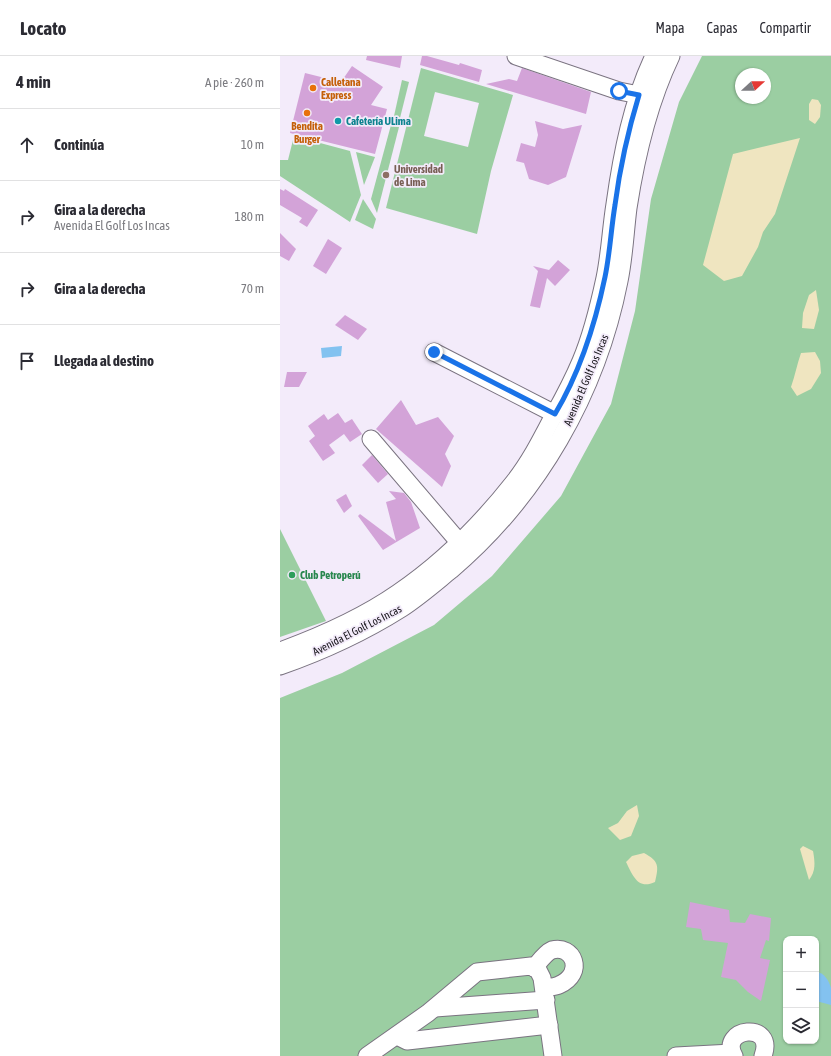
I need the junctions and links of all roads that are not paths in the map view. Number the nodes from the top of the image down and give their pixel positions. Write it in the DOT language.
graph roads {
  1 [pos="516,56"];
  2 [pos="654,56"];
  3 [pos="670,56"];
  4 [pos="639,95"];
  5 [pos="434,352"];
  6 [pos="555,414"];
  7 [pos="371,439"];
  8 [pos="459,542"];
  9 [pos="280,651"];
  10 [pos="280,666"];
  11 [pos="534,968"];
  12 [pos="545,994"];
  13 [pos="435,1008"];
  14 [pos="549,1025"];
  15 [pos="397,1036"];
  16 [pos="733,1055"];
  17 [pos="367,1056"];
  18 [pos="553,1056"];
  19 [pos="676,1056"];
  20 [pos="763,1056"];
  1 -- 4 [label="street"];
  2 -- 4 [label="street, Avenida El Golf Los Incas"];
  3 -- 10 [label="street, Avenida El Golf Los Incas"];
  4 -- 6 [label="street, Avenida El Golf Los Incas"];
  5 -- 6 [label="street"];
  6 -- 8 [label="street, Avenida El Golf Los Incas"];
  7 -- 8 [label="street"];
  8 -- 9 [label="street, Avenida El Golf Los Incas"];
  11 -- 12 [label="street"];
  11 -- 12 [label="street"];
  11 -- 13 [label="street"];
  12 -- 13 [label="street"];
  12 -- 14 [label="street"];
  13 -- 15 [label="street"];
  14 -- 15 [label="street"];
  14 -- 18 [label="street"];
  15 -- 17 [label="street"];
  16 -- 19 [label="street"];
  16 -- 20 [label="street"];
}
